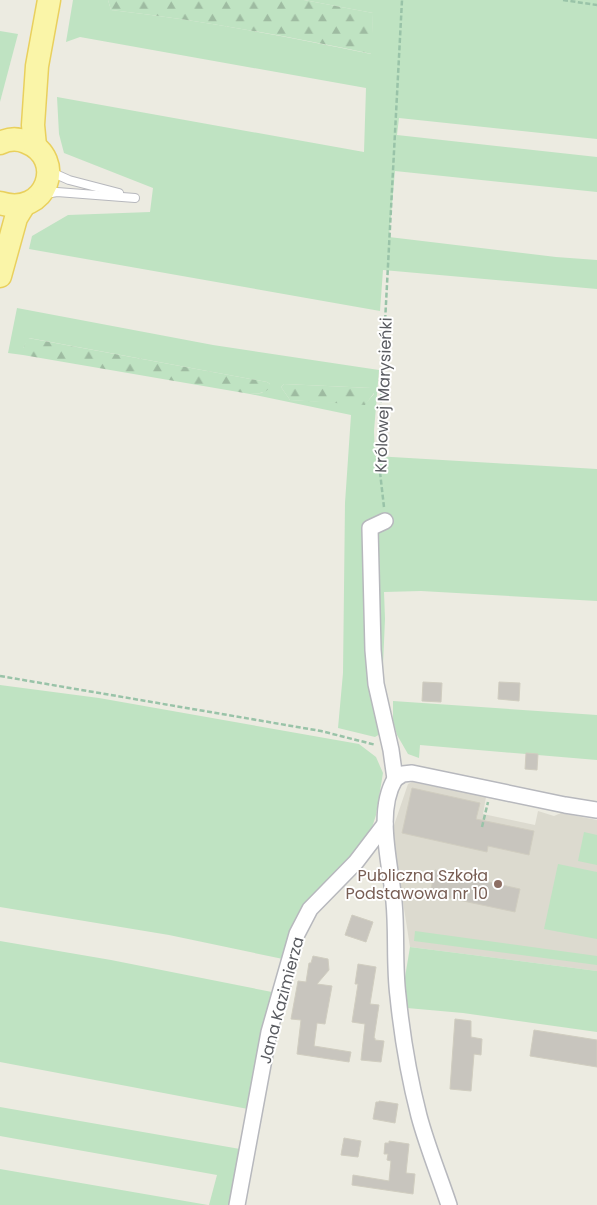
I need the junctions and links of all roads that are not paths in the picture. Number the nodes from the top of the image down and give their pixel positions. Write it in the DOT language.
graph roads {
  1 [pos="49,0"];
  2 [pos="37,66"];
  3 [pos="5,141"];
  4 [pos="34,146"];
  5 [pos="48,170"];
  6 [pos="31,200"];
  7 [pos="0,203"];
  8 [pos="0,276"];
  9 [pos="385,521"];
  10 [pos="395,779"];
  11 [pos="597,810"];
  12 [pos="385,824"];
  13 [pos="238,1205"];
  14 [pos="449,1205"];
  1 -- 2 [label="main road"];
  2 -- 3 [label="main road"];
  2 -- 4 [label="main road"];
  3 -- 4 [label="main road"];
  4 -- 5 [label="main road"];
  5 -- 6 [label="main road"];
  5 -- 6 [label="lane"];
  6 -- 7 [label="main road"];
  6 -- 8 [label="main road"];
  9 -- 10 [label="street"];
  10 -- 11 [label="street"];
  10 -- 12 [label="street"];
  12 -- 13 [label="street, Jana Kazimierza"];
  12 -- 14 [label="street"];
}
